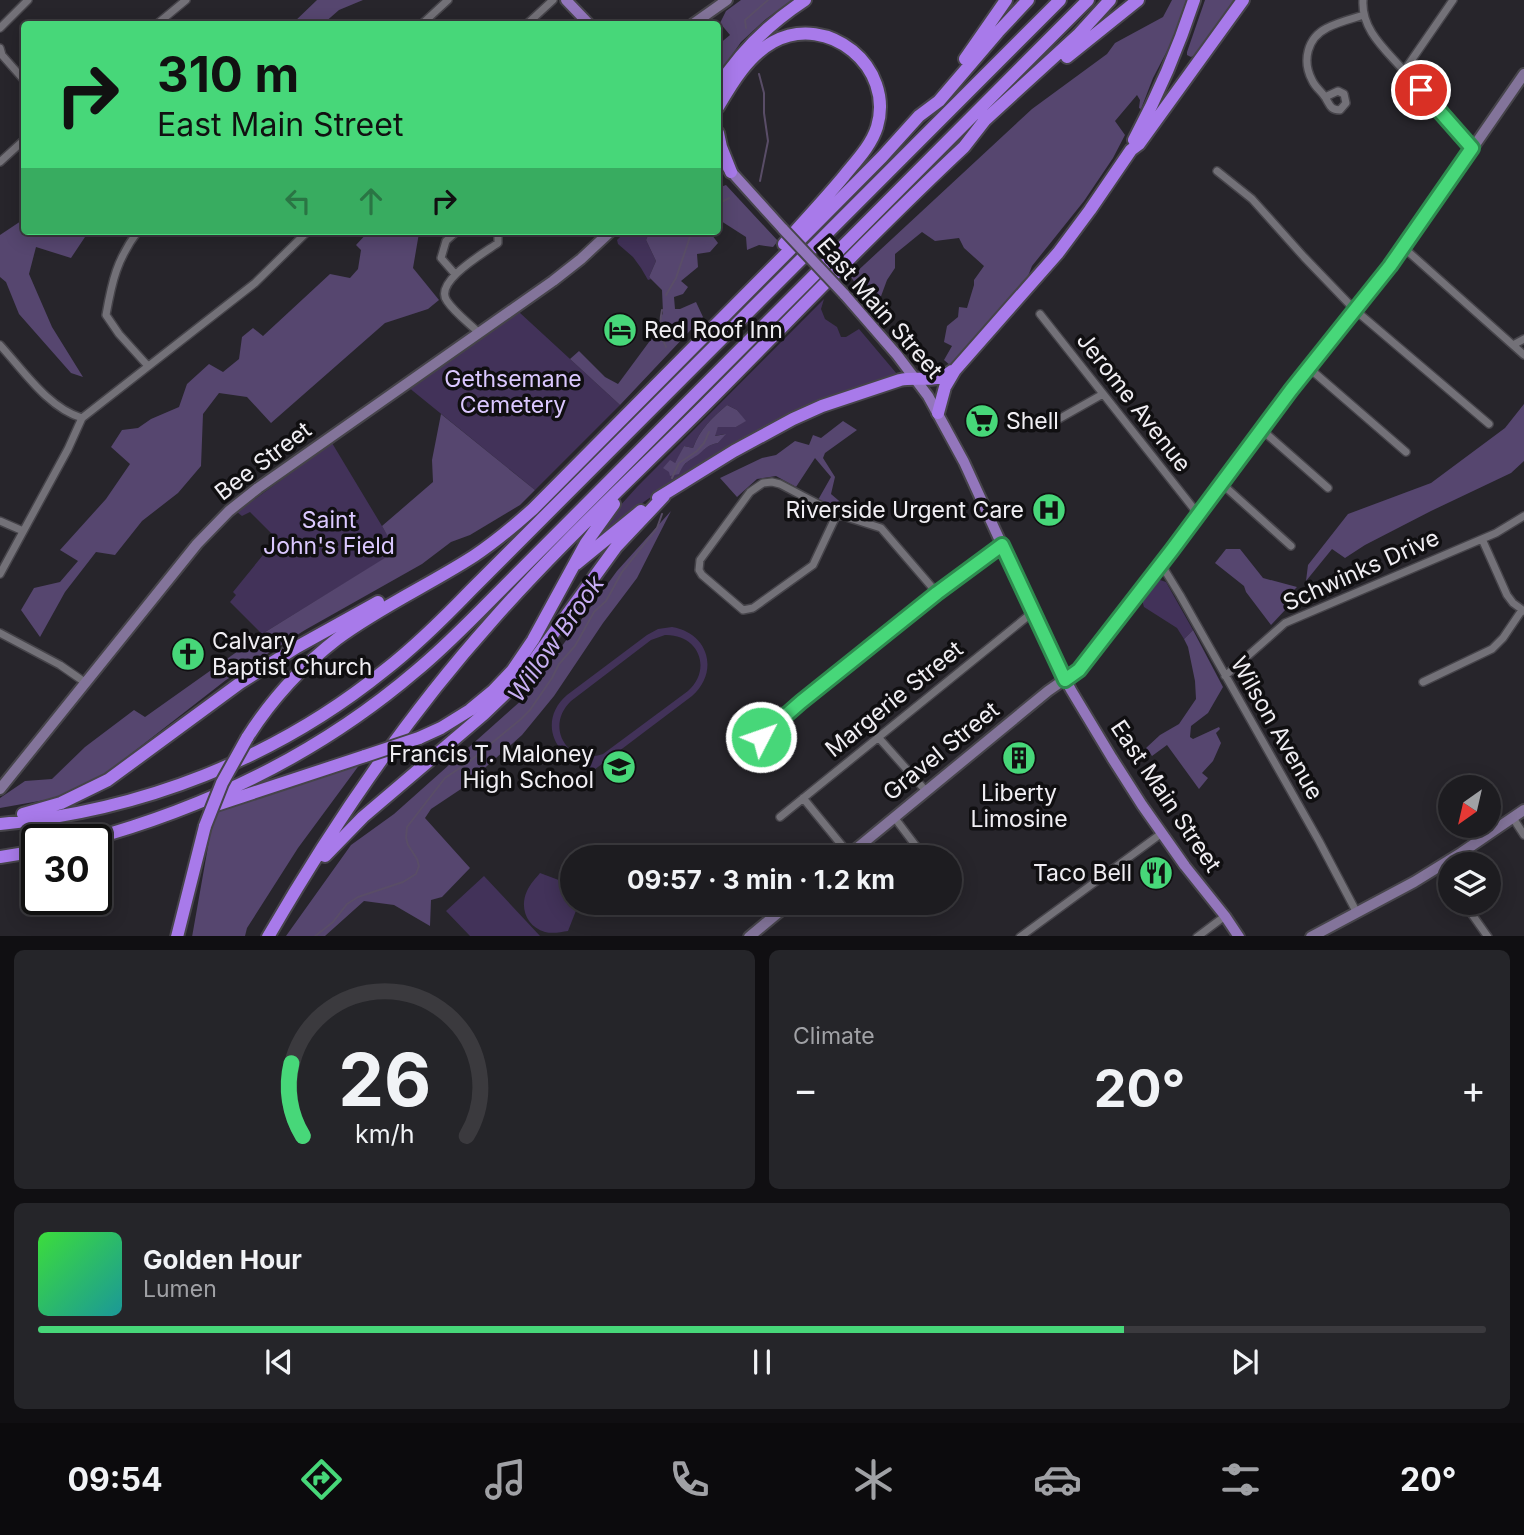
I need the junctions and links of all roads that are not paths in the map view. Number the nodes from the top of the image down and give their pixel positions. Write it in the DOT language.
graph roads {
  1 [pos="27,0"];
  2 [pos="186,0"];
  3 [pos="448,0"];
  4 [pos="553,0"];
  5 [pos="566,0"];
  6 [pos="727,0"];
  7 [pos="805,0"];
  8 [pos="1006,0"];
  9 [pos="1028,0"];
  10 [pos="1060,0"];
  11 [pos="1088,0"];
  12 [pos="1110,0"];
  13 [pos="1138,0"];
  14 [pos="1194,0"];
  15 [pos="1243,0"];
  16 [pos="1363,0"];
  17 [pos="1452,0"];
  18 [pos="1364,15"];
  19 [pos="162,21"];
  20 [pos="425,21"];
  21 [pos="530,21"];
  22 [pos="587,21"];
  23 [pos="697,21"];
  24 [pos="0,28"];
  25 [pos="1,53"];
  26 [pos="1404,71"];
  27 [pos="1524,74"];
  28 [pos="21,76"];
  29 [pos="721,81"];
  30 [pos="1325,97"];
  31 [pos="721,101"];
  32 [pos="919,116"];
  33 [pos="21,143"];
  34 [pos="721,147"];
  35 [pos="964,147"];
  36 [pos="1472,148"];
  37 [pos="1132,150"];
  38 [pos="721,160"];
  39 [pos="0,162"];
  40 [pos="1217,171"];
  41 [pos="731,172"];
  42 [pos="135,235"];
  43 [pos="304,235"];
  44 [pos="453,235"];
  45 [pos="498,235"];
  46 [pos="607,235"];
  47 [pos="1404,248"];
  48 [pos="455,274"];
  49 [pos="763,276"];
  50 [pos="1355,310"];
  51 [pos="1040,314"];
  52 [pos="479,333"];
  53 [pos="1524,339"];
  54 [pos="1513,345"];
  55 [pos="0,346"];
  56 [pos="1524,355"];
  57 [pos="148,366"];
  58 [pos="1309,368"];
  59 [pos="956,370"];
  60 [pos="915,378"];
  61 [pos="1103,394"];
  62 [pos="938,412"];
  63 [pos="82,418"];
  64 [pos="1057,420"];
  65 [pos="1489,424"];
  66 [pos="1262,430"];
  67 [pos="1406,452"];
  68 [pos="652,458"];
  69 [pos="1222,484"];
  70 [pos="1328,488"];
  71 [pos="664,496"];
  72 [pos="837,514"];
  73 [pos="1198,514"];
  74 [pos="1524,516"];
  75 [pos="0,521"];
  76 [pos="23,531"];
  77 [pos="1482,539"];
  78 [pos="1002,545"];
  79 [pos="1291,546"];
  80 [pos="472,557"];
  81 [pos="576,564"];
  82 [pos="1161,564"];
  83 [pos="0,574"];
  84 [pos="937,593"];
  85 [pos="1523,611"];
  86 [pos="1033,612"];
  87 [pos="0,633"];
  88 [pos="1225,676"];
  89 [pos="1065,680"];
  90 [pos="1423,682"];
  91 [pos="86,683"];
  92 [pos="792,709"];
  93 [pos="878,737"];
  94 [pos="0,789"];
  95 [pos="926,792"];
  96 [pos="803,798"];
  97 [pos="1524,810"];
  98 [pos="779,817"];
  99 [pos="894,817"];
  100 [pos="1513,818"];
  101 [pos="0,824"];
  102 [pos="126,829"];
  103 [pos="112,833"];
  104 [pos="1162,834"];
  105 [pos="1524,835"];
  106 [pos="839,845"];
  107 [pos="860,845"];
  108 [pos="915,845"];
  109 [pos="1461,852"];
  110 [pos="21,854"];
  111 [pos="0,857"];
  112 [pos="1438,867"];
  113 [pos="293,894"];
  114 [pos="187,895"];
  115 [pos="1357,913"];
  116 [pos="775,915"];
  117 [pos="1473,915"];
  118 [pos="1226,916"];
  119 [pos="171,936"];
  120 [pos="177,936"];
  121 [pos="268,936"];
  122 [pos="749,936"];
  123 [pos="1020,936"];
  124 [pos="1197,936"];
  125 [pos="1239,936"];
  126 [pos="1311,936"];
  127 [pos="1488,936"];
  1 -- 24 [label="street"];
  2 -- 19 [label="street"];
  3 -- 20 [label="street"];
  4 -- 21 [label="street"];
  5 -- 22 [label="main road"];
  6 -- 23 [label="main road"];
  7 -- 29 [label="highway"];
  8 -- 32 [label="highway"];
  9 -- 32 [label="highway"];
  10 -- 101 [label="highway"];
  11 -- 102 [label="highway"];
  12 -- 35 [label="highway"];
  13 -- 35 [label="highway"];
  14 -- 37 [label="highway"];
  15 -- 37 [label="highway"];
  16 -- 18 [label="street"];
  17 -- 26 [label="street"];
  18 -- 26 [label="street"];
  18 -- 30 [label="street"];
  25 -- 28 [label="street"];
  26 -- 36 [label="street"];
  27 -- 36 [label="main road, Gravel Street"];
  31 -- 49 [label="highway"];
  32 -- 49 [label="highway"];
  33 -- 39 [label="street"];
  34 -- 41 [label="highway"];
  35 -- 68 [label="highway"];
  36 -- 47 [label="main road, Gravel Street"];
  37 -- 59 [label="highway"];
  38 -- 41 [label="main road, East Main Street"];
  40 -- 50 [label="street"];
  41 -- 60 [label="main road, East Main Street, bridge"];
  42 -- 57 [label="street"];
  43 -- 57 [label="street"];
  44 -- 48 [label="street"];
  45 -- 48 [label="street"];
  46 -- 52 [label="main road, Bee Street"];
  47 -- 50 [label="main road, Gravel Street"];
  47 -- 54 [label="street"];
  48 -- 52 [label="street"];
  49 -- 80 [label="highway"];
  50 -- 58 [label="main road, Gravel Street"];
  50 -- 65 [label="street"];
  51 -- 61 [label="street, Jerome Avenue"];
  52 -- 91 [label="main road, Bee Street"];
  53 -- 54 [label="street"];
  54 -- 56 [label="street"];
  55 -- 63 [label="street"];
  57 -- 63 [label="street"];
  58 -- 66 [label="main road, Gravel Street"];
  58 -- 67 [label="street"];
  59 -- 60 [label="highway"];
  59 -- 62 [label="highway"];
  60 -- 62 [label="main road, East Main Street"];
  60 -- 71 [label="highway"];
  61 -- 64 [label="street"];
  61 -- 73 [label="street, Jerome Avenue"];
  62 -- 78 [label="main road, East Main Street"];
  63 -- 76 [label="street"];
  66 -- 69 [label="main road, Gravel Street"];
  66 -- 70 [label="street"];
  68 -- 81 [label="highway"];
  68 -- 113 [label="highway"];
  69 -- 73 [label="main road, Gravel Street"];
  69 -- 79 [label="street"];
  71 -- 81 [label="highway"];
  71 -- 113 [label="highway"];
  72 -- 72 [label="street"];
  72 -- 84 [label="street"];
  73 -- 82 [label="main road, Gravel Street"];
  74 -- 77 [label="street, Schwinks Drive"];
  75 -- 76 [label="street"];
  76 -- 83 [label="street"];
  77 -- 85 [label="street"];
  77 -- 88 [label="street, Schwinks Drive"];
  78 -- 84 [label="street"];
  78 -- 86 [label="main road, East Main Street"];
  80 -- 101 [label="highway"];
  80 -- 114 [label="highway, bridge"];
  81 -- 102 [label="highway, bridge"];
  82 -- 88 [label="street, Wilson Avenue"];
  82 -- 89 [label="main road, Gravel Street"];
  84 -- 92 [label="street"];
  85 -- 90 [label="street"];
  86 -- 89 [label="main road, East Main Street"];
  86 -- 93 [label="street, Margerie Street"];
  87 -- 91 [label="street"];
  88 -- 115 [label="street, Wilson Avenue"];
  89 -- 95 [label="main road, Gravel Street"];
  89 -- 104 [label="main road, East Main Street"];
  91 -- 94 [label="main road, Bee Street"];
  92 -- 92 [label="street"];
  93 -- 95 [label="street"];
  93 -- 96 [label="street, Margerie Street"];
  95 -- 99 [label="main road, Gravel Street"];
  96 -- 98 [label="street, Margerie Street"];
  96 -- 106 [label="street"];
  97 -- 100 [label="main road"];
  99 -- 107 [label="main road, Gravel Street"];
  99 -- 108 [label="street"];
  100 -- 105 [label="street"];
  100 -- 109 [label="main road"];
  102 -- 103 [label="highway"];
  104 -- 118 [label="main road, East Main Street"];
  104 -- 123 [label="street"];
  110 -- 111 [label="highway"];
  112 -- 115 [label="main road"];
  113 -- 121 [label="highway"];
  114 -- 119 [label="highway"];
  114 -- 120 [label="highway"];
  115 -- 126 [label="main road"];
  116 -- 122 [label="main road"];
  117 -- 127 [label="street"];
  118 -- 124 [label="street"];
  118 -- 125 [label="main road, East Main Street"];
}
